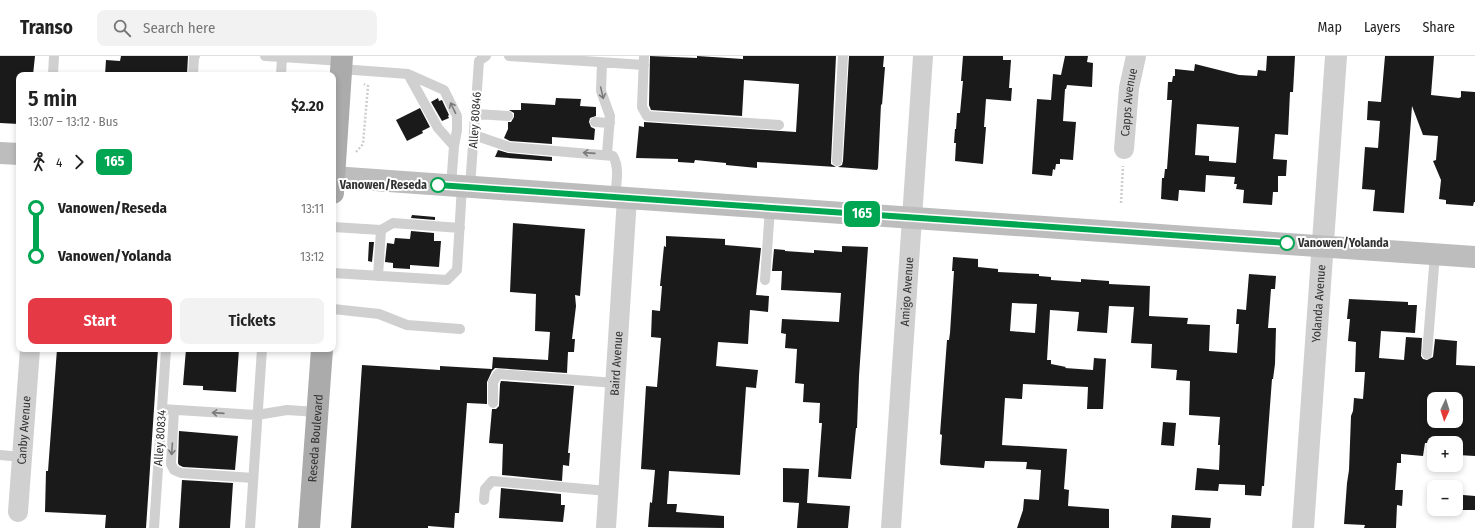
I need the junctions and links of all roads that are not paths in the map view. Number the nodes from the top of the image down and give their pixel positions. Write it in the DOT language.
graph roads {
  1 [pos="54,56"];
  2 [pos="195,56"];
  3 [pos="266,56"];
  4 [pos="486,56"];
  5 [pos="509,56"];
  6 [pos="843,56"];
  7 [pos="923,56"];
  8 [pos="1136,56"];
  9 [pos="1336,56"];
  10 [pos="282,57"];
  11 [pos="529,57"];
  12 [pos="342,62"];
  13 [pos="642,62"];
  14 [pos="602,63"];
  15 [pos="53,72"];
  16 [pos="193,72"];
  17 [pos="281,72"];
  18 [pos="408,74"];
  19 [pos="476,114"];
  20 [pos="508,116"];
  21 [pos="596,122"];
  22 [pos="610,123"];
  23 [pos="779,125"];
  24 [pos="474,135"];
  25 [pos="336,142"];
  26 [pos="454,146"];
  27 [pos="1124,149"];
  28 [pos="0,153"];
  29 [pos="16,154"];
  30 [pos="607,154"];
  31 [pos="837,161"];
  32 [pos="336,182"];
  33 [pos="461,186"];
  34 [pos="621,198"];
  35 [pos="770,208"];
  36 [pos="912,217"];
  37 [pos="336,227"];
  38 [pos="460,228"];
  39 [pos="381,230"];
  40 [pos="1322,246"];
  41 [pos="1435,254"];
  42 [pos="1475,256"];
  43 [pos="336,273"];
  44 [pos="378,276"];
  45 [pos="765,280"];
  46 [pos="336,309"];
  47 [pos="460,329"];
  48 [pos="30,352"];
  49 [pos="166,352"];
  50 [pos="262,352"];
  51 [pos="322,352"];
  52 [pos="1427,354"];
  53 [pos="615,383"];
  54 [pos="493,403"];
  55 [pos="162,409"];
  56 [pos="174,410"];
  57 [pos="317,412"];
  58 [pos="257,416"];
  59 [pos="0,456"];
  60 [pos="22,457"];
  61 [pos="253,478"];
  62 [pos="608,491"];
  63 [pos="484,500"];
  64 [pos="18,512"];
  65 [pos="154,528"];
  66 [pos="250,528"];
  67 [pos="309,528"];
  68 [pos="606,528"];
  69 [pos="890,528"];
  70 [pos="1303,528"];
  1 -- 15 [label="lane"];
  2 -- 16 [label="lane"];
  3 -- 10 [label="lane"];
  4 -- 19 [label="lane, Alley 80846"];
  5 -- 11 [label="lane"];
  6 -- 31 [label="lane"];
  7 -- 36 [label="street, Amigo Avenue"];
  8 -- 27 [label="street, Capps Avenue"];
  9 -- 40 [label="street, Yolanda Avenue"];
  10 -- 12 [label="lane"];
  10 -- 17 [label="lane"];
  11 -- 14 [label="lane"];
  12 -- 18 [label="lane"];
  12 -- 25 [label="main road"];
  13 -- 14 [label="lane"];
  13 -- 23 [label="lane"];
  14 -- 22 [label="lane, one-way"];
  18 -- 26 [label="lane"];
  26 -- 18 [label="lane, one-way"];
  19 -- 20 [label="lane"];
  19 -- 24 [label="lane, Alley 80846"];
  21 -- 22 [label="lane"];
  22 -- 30 [label="lane"];
  30 -- 24 [label="lane, one-way"];
  24 -- 33 [label="lane, Alley 80846"];
  26 -- 33 [label="lane"];
  28 -- 29 [label="main road"];
  30 -- 34 [label="lane"];
  32 -- 33 [label="main road"];
  33 -- 34 [label="main road"];
  33 -- 38 [label="lane"];
  34 -- 35 [label="main road"];
  34 -- 53 [label="street, Baird Avenue"];
  35 -- 36 [label="main road"];
  35 -- 45 [label="lane"];
  36 -- 40 [label="main road"];
  36 -- 69 [label="street, Amigo Avenue"];
  37 -- 39 [label="lane"];
  38 -- 39 [label="lane"];
  38 -- 44 [label="lane"];
  39 -- 44 [label="lane"];
  40 -- 41 [label="main road"];
  40 -- 70 [label="street, Yolanda Avenue"];
  41 -- 42 [label="main road"];
  41 -- 52 [label="lane"];
  43 -- 44 [label="lane"];
  46 -- 47 [label="lane"];
  48 -- 60 [label="street, Canby Avenue"];
  49 -- 55 [label="lane, Alley 80834"];
  50 -- 58 [label="lane"];
  51 -- 57 [label="main road, Reseda Boulevard"];
  53 -- 54 [label="lane"];
  53 -- 62 [label="street, Baird Avenue"];
  55 -- 56 [label="lane"];
  55 -- 65 [label="lane, Alley 80834"];
  58 -- 56 [label="lane, one-way"];
  56 -- 61 [label="lane, one-way"];
  57 -- 58 [label="lane"];
  57 -- 67 [label="main road, Reseda Boulevard"];
  58 -- 61 [label="lane"];
  59 -- 60 [label="lane"];
  60 -- 64 [label="street, Canby Avenue"];
  61 -- 66 [label="lane"];
  62 -- 63 [label="lane"];
  62 -- 68 [label="street, Baird Avenue"];
}
